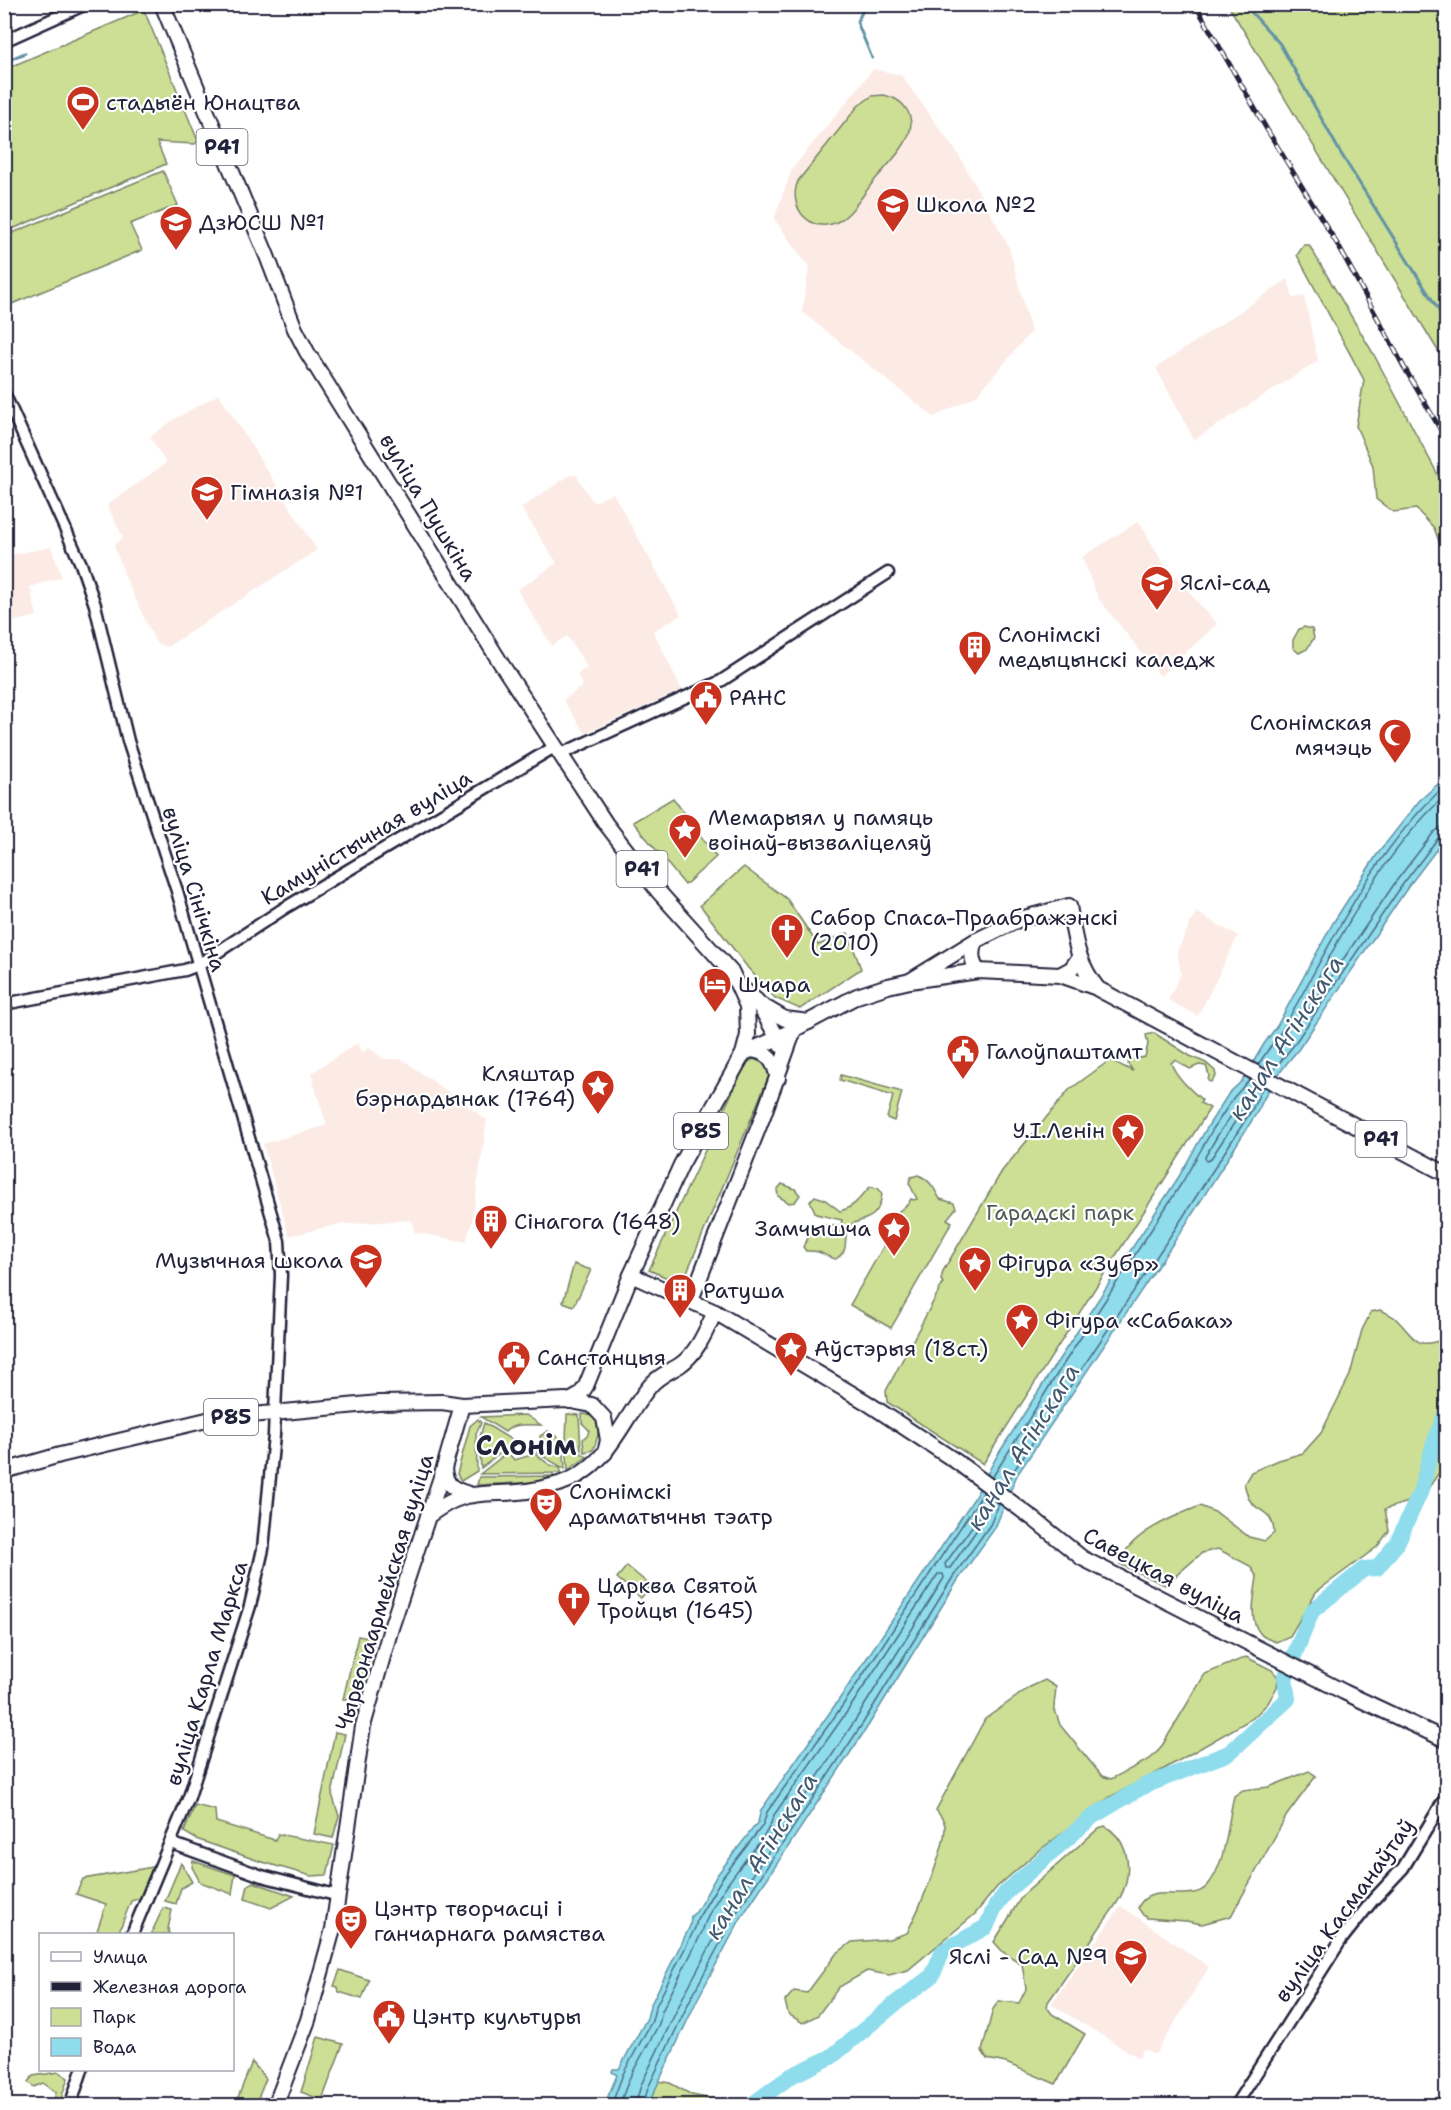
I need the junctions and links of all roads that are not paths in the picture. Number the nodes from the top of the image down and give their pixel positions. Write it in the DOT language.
graph roads {
  1 [pos="86,4"];
  2 [pos="162,4"];
  3 [pos="4,41"];
  4 [pos="4,393"];
  5 [pos="888,573"];
  6 [pos="558,750"];
  7 [pos="975,941"];
  8 [pos="1079,958"];
  9 [pos="198,965"];
  10 [pos="978,971"];
  11 [pos="1060,975"];
  12 [pos="910,981"];
  13 [pos="1098,988"];
  14 [pos="4,1004"];
  15 [pos="752,1004"];
  16 [pos="809,1022"];
  17 [pos="794,1030"];
  18 [pos="776,1039"];
  19 [pos="748,1051"];
  20 [pos="786,1051"];
  21 [pos="778,1078"];
  22 [pos="1446,1174"];
  23 [pos="631,1275"];
  24 [pos="691,1300"];
  25 [pos="715,1312"];
  26 [pos="570,1401"];
  27 [pos="462,1405"];
  28 [pos="274,1412"];
  29 [pos="605,1453"];
  30 [pos="444,1468"];
  31 [pos="4,1470"];
  32 [pos="474,1495"];
  33 [pos="428,1516"];
  34 [pos="1446,1740"];
  35 [pos="1446,1797"];
  36 [pos="171,1843"];
  37 [pos="339,1896"];
  38 [pos="133,1933"];
  39 [pos="82,2071"];
  40 [pos="70,2106"];
  41 [pos="275,2106"];
  42 [pos="1235,2106"];
  1 -- 3 [label="street"];
  2 -- 6 [label="main road, вуліца Пушкіна / Р41"];
  4 -- 9 [label="street, вуліца Сінічкіна"];
  5 -- 6 [label="street, Камуністычная вуліца"];
  6 -- 9 [label="street, Камуністычная вуліца"];
  6 -- 15 [label="main road, вуліца Пушкіна / Р41"];
  7 -- 8 [label="main road, Р41"];
  7 -- 10 [label="main road"];
  7 -- 12 [label="main road, Р41"];
  8 -- 11 [label="main road"];
  8 -- 13 [label="main road, Р41"];
  9 -- 14 [label="street, Камуністычная вуліца"];
  9 -- 28 [label="street, вуліца Сінічкіна"];
  10 -- 11 [label="main road, Р41"];
  10 -- 12 [label="main road, Р41"];
  11 -- 13 [label="main road, Р41"];
  12 -- 16 [label="main road, Р41"];
  13 -- 22 [label="main road, Р41"];
  15 -- 16 [label="main road"];
  15 -- 18 [label="main road, Р41"];
  15 -- 19 [label="main road, вуліца Пушкіна / Р41"];
  16 -- 17 [label="main road, Р41"];
  17 -- 18 [label="main road, Р41"];
  17 -- 20 [label="main road"];
  18 -- 19 [label="main road, Р41"];
  18 -- 20 [label="main road"];
  19 -- 21 [label="main road"];
  19 -- 23 [label="main road, Р85"];
  20 -- 21 [label="main road"];
  21 -- 24 [label="main road, Р85"];
  23 -- 24 [label="main road, Савецкая вуліца"];
  23 -- 26 [label="main road, Р85"];
  24 -- 25 [label="main road, Савецкая вуліца"];
  25 -- 29 [label="main road"];
  25 -- 34 [label="main road, Савецкая вуліца"];
  26 -- 27 [label="main road, Р85"];
  26 -- 29 [label="main road, Р85"];
  27 -- 28 [label="main road, Р85"];
  27 -- 30 [label="main road, Чырвонаармейская вуліца"];
  28 -- 31 [label="main road, Р85"];
  28 -- 36 [label="street, вуліца Карла Маркса"];
  29 -- 32 [label="main road"];
  30 -- 32 [label="main road"];
  30 -- 33 [label="main road, Чырвонаармейская вуліца"];
  32 -- 33 [label="main road"];
  33 -- 37 [label="main road, Чырвонаармейская вуліца"];
  35 -- 42 [label="street, вуліца Касманаўтаў"];
  36 -- 37 [label="street"];
  36 -- 38 [label="street, вуліца Карла Маркса"];
  37 -- 41 [label="main road, Чырвонаармейская вуліца"];
  39 -- 40 [label="street"];
}
